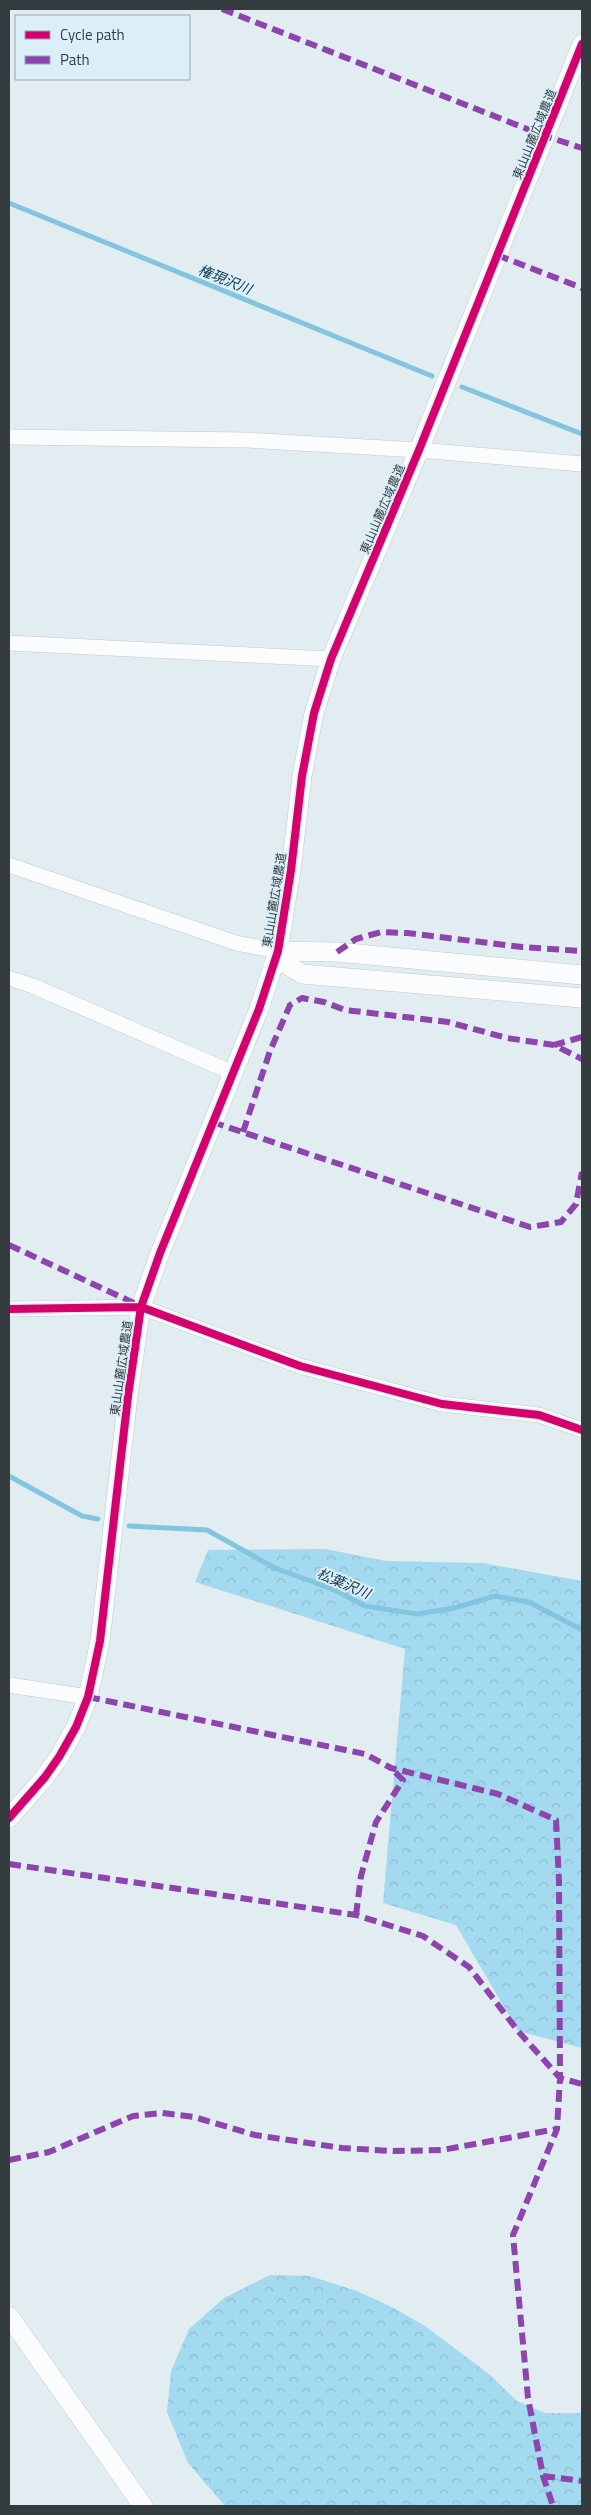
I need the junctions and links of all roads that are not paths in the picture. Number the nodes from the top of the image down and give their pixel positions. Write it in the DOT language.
graph roads {
  1 [pos="582,44"];
  2 [pos="9,437"];
  3 [pos="419,450"];
  4 [pos="582,464"];
  5 [pos="9,643"];
  6 [pos="331,659"];
  7 [pos="9,865"];
  8 [pos="277,954"];
  9 [pos="582,975"];
  10 [pos="9,978"];
  11 [pos="582,998"];
  12 [pos="231,1072"];
  13 [pos="141,1307"];
  14 [pos="9,1309"];
  15 [pos="582,1430"];
  16 [pos="9,1685"];
  17 [pos="88,1697"];
  18 [pos="9,1818"];
  19 [pos="9,2316"];
  20 [pos="143,2506"];
  1 -- 3 [label="street, 東山山麓広域農道"];
  2 -- 3 [label="street"];
  3 -- 4 [label="street"];
  3 -- 6 [label="street, 東山山麓広域農道"];
  5 -- 6 [label="street"];
  6 -- 8 [label="street, 東山山麓広域農道"];
  7 -- 8 [label="street"];
  8 -- 9 [label="street"];
  8 -- 11 [label="street"];
  8 -- 12 [label="street, 東山山麓広域農道"];
  10 -- 12 [label="street"];
  12 -- 13 [label="street, 東山山麓広域農道"];
  13 -- 14 [label="street"];
  13 -- 15 [label="street"];
  13 -- 17 [label="street, 東山山麓広域農道"];
  16 -- 17 [label="street"];
  17 -- 18 [label="street, 東山山麓広域農道"];
  19 -- 20 [label="street"];
}
